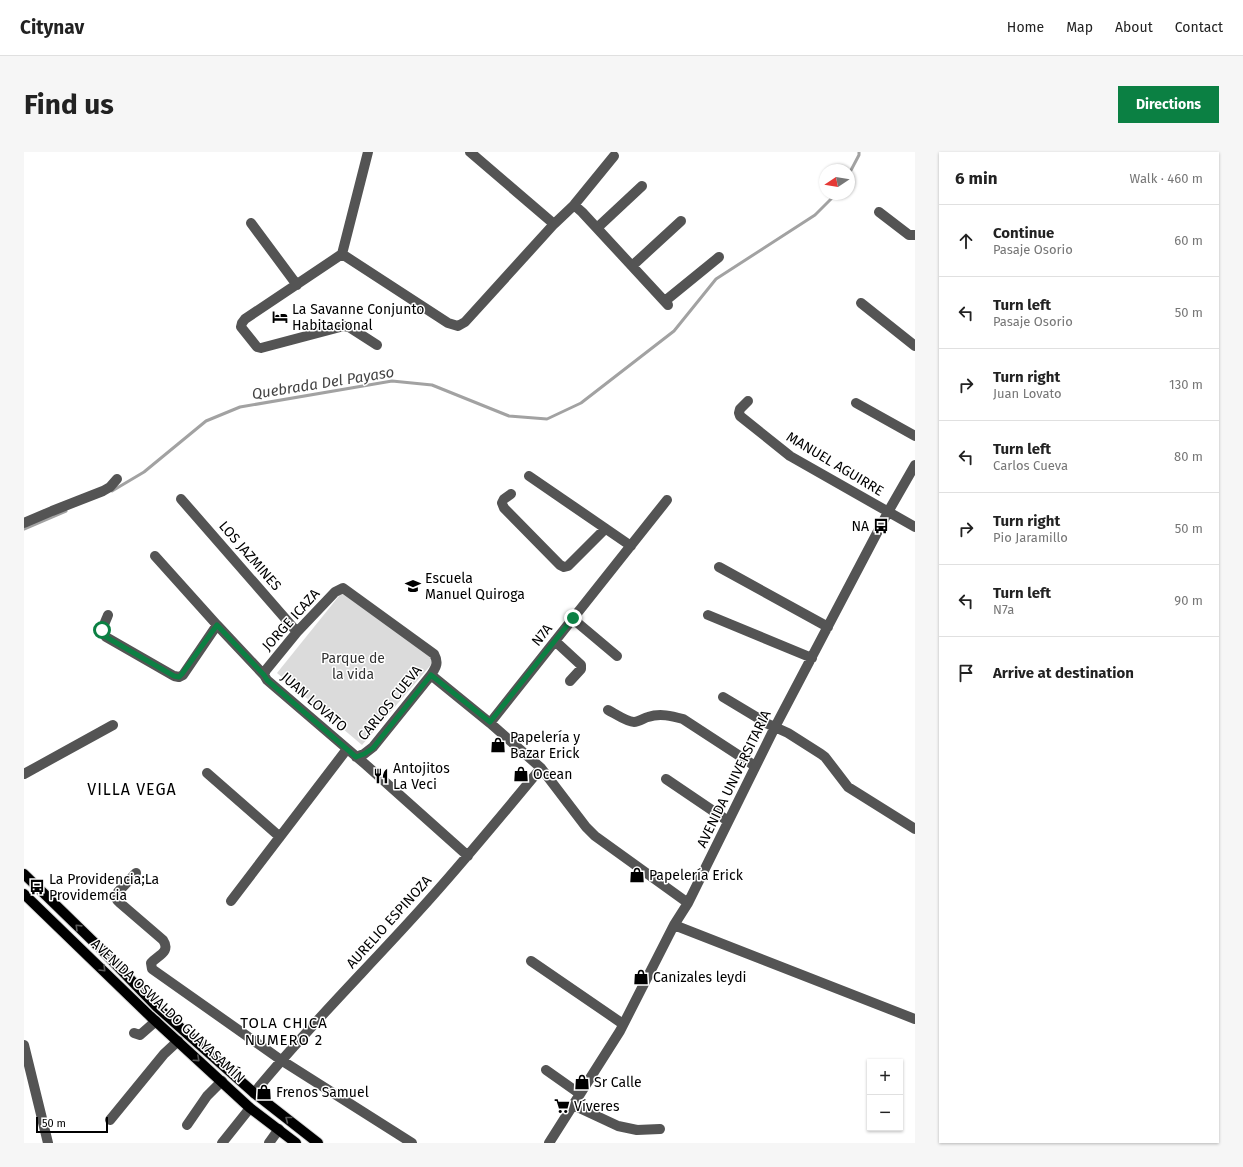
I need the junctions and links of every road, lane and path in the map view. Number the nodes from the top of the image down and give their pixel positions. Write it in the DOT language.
graph roads {
  1 [pos="368,152"];
  2 [pos="470,152"];
  3 [pos="614,156"];
  4 [pos="642,186"];
  5 [pos="574,205"];
  6 [pos="879,212"];
  7 [pos="681,221"];
  8 [pos="251,223"];
  9 [pos="554,224"];
  10 [pos="597,228"];
  11 [pos="915,235"];
  12 [pos="342,254"];
  13 [pos="719,257"];
  14 [pos="632,266"];
  15 [pos="297,285"];
  16 [pos="861,303"];
  17 [pos="377,345"];
  18 [pos="915,346"];
  19 [pos="748,401"];
  20 [pos="856,403"];
  21 [pos="915,436"];
  22 [pos="914,468"];
  23 [pos="529,476"];
  24 [pos="116,479"];
  25 [pos="511,494"];
  26 [pos="181,499"];
  27 [pos="667,500"];
  28 [pos="888,512"];
  29 [pos="24,523"];
  30 [pos="915,527"];
  31 [pos="605,529"];
  32 [pos="631,546"];
  33 [pos="155,556"];
  34 [pos="719,567"];
  35 [pos="343,588"];
  36 [pos="108,615"];
  37 [pos="708,615"];
  38 [pos="573,618"];
  39 [pos="217,625"];
  40 [pos="828,627"];
  41 [pos="297,632"];
  42 [pos="555,641"];
  43 [pos="617,656"];
  44 [pos="812,658"];
  45 [pos="264,675"];
  46 [pos="431,675"];
  47 [pos="570,681"];
  48 [pos="723,697"];
  49 [pos="608,710"];
  50 [pos="490,722"];
  51 [pos="113,725"];
  52 [pos="775,727"];
  53 [pos="347,749"];
  54 [pos="356,757"];
  55 [pos="755,766"];
  56 [pos="541,768"];
  57 [pos="207,773"];
  58 [pos="24,774"];
  59 [pos="666,779"];
  60 [pos="728,821"];
  61 [pos="915,829"];
  62 [pos="280,838"];
  63 [pos="468,856"];
  64 [pos="136,872"];
  65 [pos="24,874"];
  66 [pos="24,894"];
  67 [pos="231,901"];
  68 [pos="688,903"];
  69 [pos="674,925"];
  70 [pos="531,961"];
  71 [pos="915,1019"];
  72 [pos="156,1021"];
  73 [pos="623,1024"];
  74 [pos="134,1033"];
  75 [pos="178,1041"];
  76 [pos="24,1045"];
  77 [pos="281,1060"];
  78 [pos="546,1070"];
  79 [pos="222,1081"];
  80 [pos="254,1093"];
  81 [pos="580,1094"];
  82 [pos="573,1105"];
  83 [pos="250,1108"];
  84 [pos="110,1120"];
  85 [pos="187,1125"];
  86 [pos="279,1129"];
  87 [pos="660,1130"];
  88 [pos="48,1143"];
  89 [pos="222,1143"];
  90 [pos="269,1143"];
  91 [pos="296,1143"];
  92 [pos="318,1143"];
  93 [pos="412,1143"];
  94 [pos="549,1143"];
  1 -- 12 [label="street"];
  2 -- 9 [label="street"];
  3 -- 5 [label="street"];
  4 -- 10 [label="street"];
  5 -- 9 [label="street"];
  5 -- 10 [label="street"];
  6 -- 11 [label="street"];
  7 -- 14 [label="street"];
  8 -- 15 [label="street"];
  9 -- 12 [label="street"];
  10 -- 14 [label="street"];
  12 -- 15 [label="street"];
  13 -- 14 [label="street"];
  15 -- 17 [label="street"];
  16 -- 18 [label="street"];
  19 -- 28 [label="street, MANUEL AGUIRRE"];
  20 -- 21 [label="street"];
  22 -- 28 [label="street, AVENIDA UNIVERSITARIA"];
  23 -- 31 [label="street"];
  24 -- 29 [label="street"];
  25 -- 31 [label="street"];
  26 -- 41 [label="street, LOS JAZMINES"];
  27 -- 32 [label="street, N7A"];
  28 -- 30 [label="street, MANUEL AGUIRRE"];
  28 -- 40 [label="street, AVENIDA UNIVERSITARIA"];
  31 -- 32 [label="street"];
  32 -- 38 [label="street, N7A"];
  33 -- 39 [label="street, JUAN LOVATO"];
  34 -- 40 [label="street"];
  35 -- 41 [label="street, JORGE ICAZA"];
  35 -- 46 [label="street, CARLOS CUEVA"];
  36 -- 39 [label="street"];
  37 -- 44 [label="street"];
  38 -- 42 [label="street, N7A"];
  38 -- 43 [label="street"];
  39 -- 45 [label="street, JUAN LOVATO"];
  40 -- 44 [label="street, AVENIDA UNIVERSITARIA"];
  41 -- 45 [label="street, JORGE ICAZA"];
  42 -- 47 [label="street"];
  42 -- 50 [label="street, N7A"];
  44 -- 52 [label="street, AVENIDA UNIVERSITARIA"];
  45 -- 53 [label="street, JUAN LOVATO"];
  46 -- 50 [label="street"];
  46 -- 54 [label="street, CARLOS CUEVA"];
  48 -- 52 [label="street"];
  49 -- 55 [label="street"];
  50 -- 56 [label="street"];
  51 -- 58 [label="street"];
  52 -- 55 [label="street, AVENIDA UNIVERSITARIA"];
  52 -- 61 [label="street"];
  53 -- 54 [label="street, JUAN LOVATO"];
  53 -- 62 [label="street"];
  54 -- 63 [label="street, JUAN LOVATO"];
  55 -- 60 [label="street, AVENIDA UNIVERSITARIA"];
  56 -- 63 [label="street, AURELIO ESPINOZA"];
  56 -- 68 [label="street"];
  57 -- 62 [label="street"];
  59 -- 60 [label="street"];
  60 -- 68 [label="street, AVENIDA UNIVERSITARIA"];
  62 -- 67 [label="street"];
  63 -- 77 [label="street, AURELIO ESPINOZA"];
  64 -- 77 [label="street"];
  80 -- 65 [label="main road, AVENIDA OSWALDO GUAYASAMÍN, one-way"];
  66 -- 72 [label="main road, AVENIDA OSWALDO GUAYASAMÍN, one-way"];
  68 -- 69 [label="street, AVENIDA UNIVERSITARIA"];
  69 -- 71 [label="street"];
  69 -- 73 [label="street, AVENIDA UNIVERSITARIA"];
  70 -- 73 [label="street"];
  72 -- 74 [label="street"];
  72 -- 75 [label="main road, AVENIDA OSWALDO GUAYASAMÍN"];
  73 -- 81 [label="street, AVENIDA UNIVERSITARIA"];
  75 -- 79 [label="main road, AVENIDA OSWALDO GUAYASAMÍN, one-way"];
  75 -- 84 [label="street"];
  76 -- 88 [label="street"];
  77 -- 80 [label="street, AURELIO ESPINOZA"];
  77 -- 93 [label="street"];
  78 -- 81 [label="street"];
  79 -- 83 [label="main road, AVENIDA OSWALDO GUAYASAMÍN"];
  79 -- 85 [label="street"];
  92 -- 80 [label="main road, AVENIDA OSWALDO GUAYASAMÍN, one-way"];
  81 -- 82 [label="street, AVENIDA UNIVERSITARIA"];
  82 -- 87 [label="street"];
  82 -- 94 [label="street, AVENIDA UNIVERSITARIA"];
  83 -- 86 [label="main road, AVENIDA OSWALDO GUAYASAMÍN"];
  83 -- 89 [label="street"];
  86 -- 90 [label="street"];
  86 -- 91 [label="main road, AVENIDA OSWALDO GUAYASAMÍN"];
}
